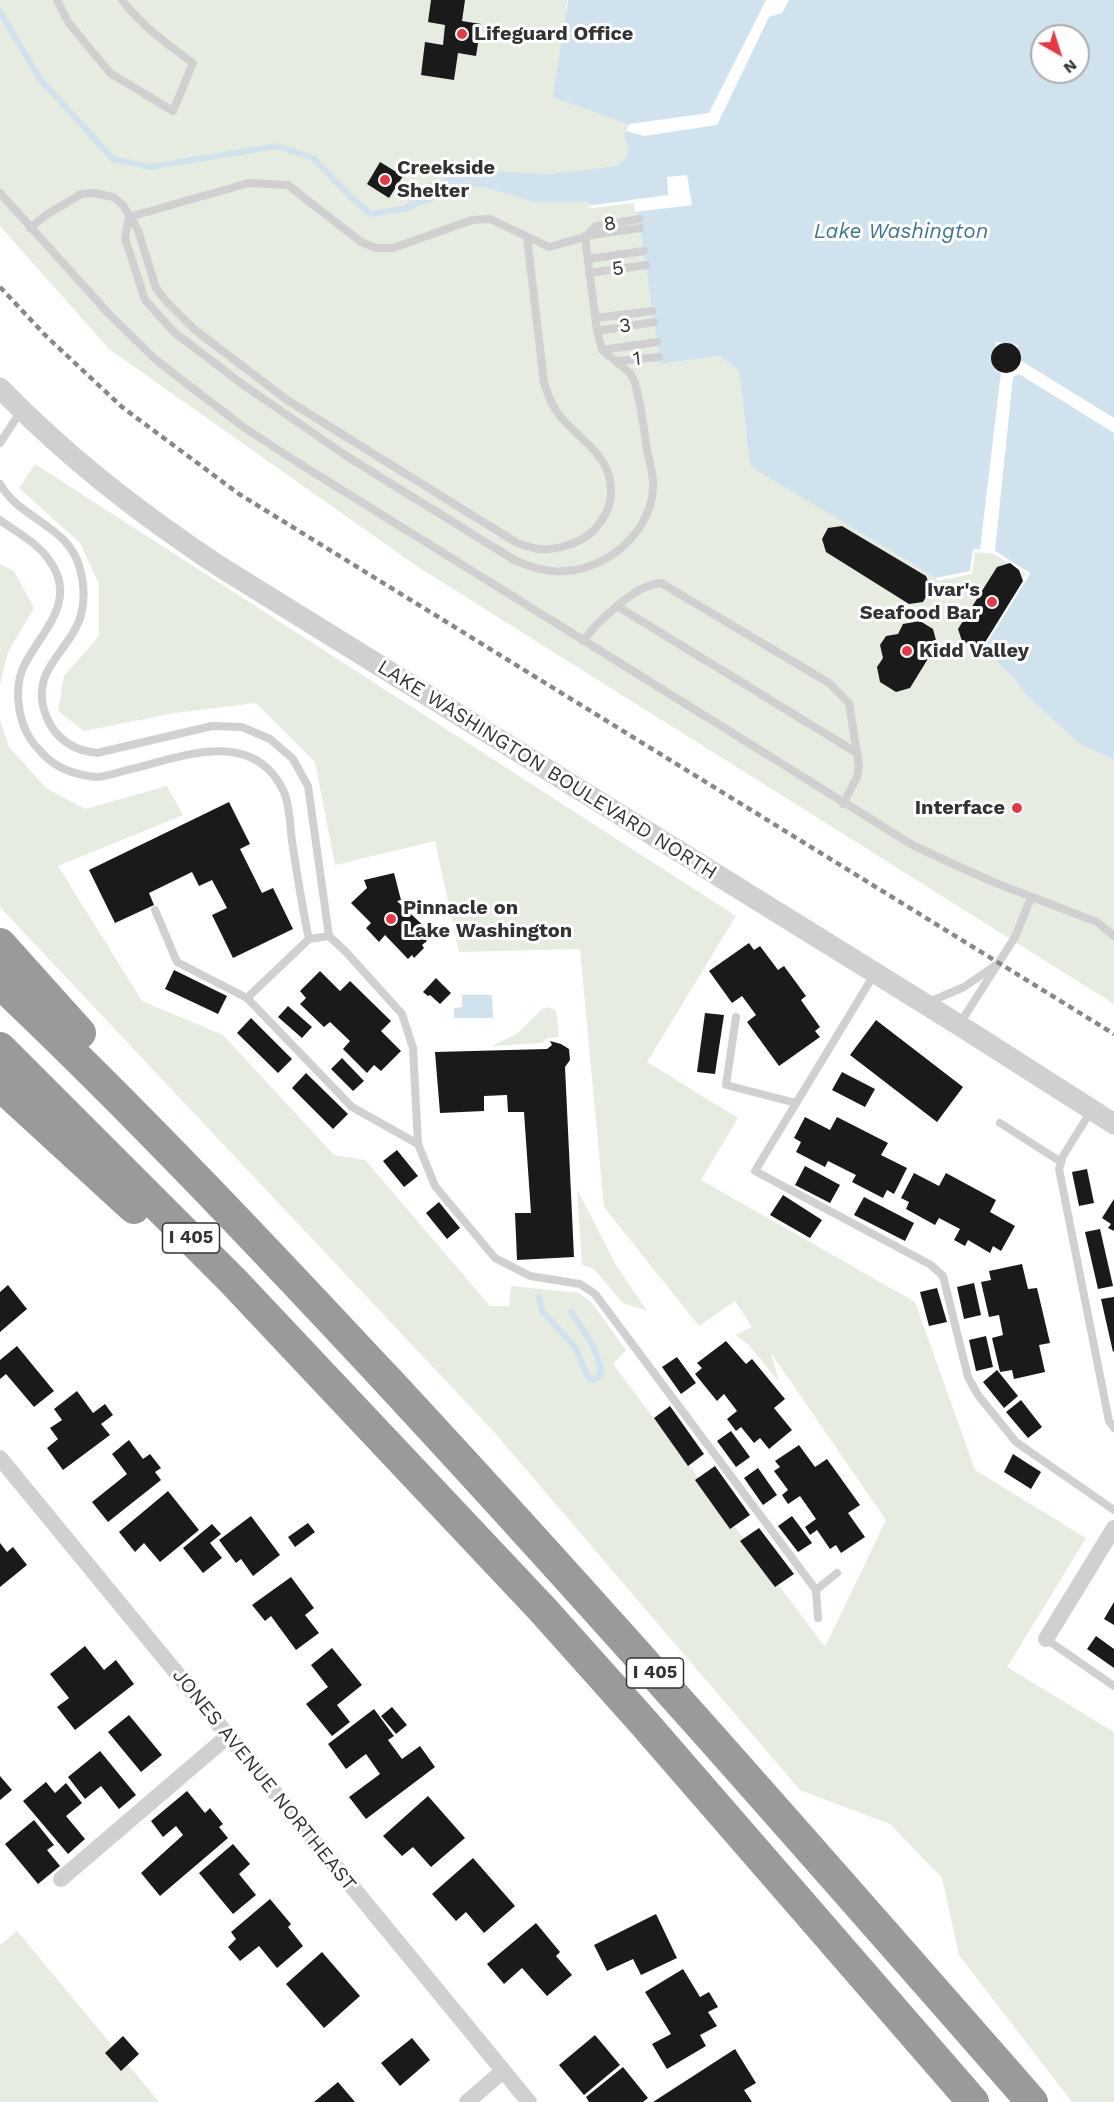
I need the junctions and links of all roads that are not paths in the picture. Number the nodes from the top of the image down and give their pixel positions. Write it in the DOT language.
graph roads {
  1 [pos="57,0"];
  2 [pos="122,0"];
  3 [pos="0,193"];
  4 [pos="129,216"];
  5 [pos="640,224"];
  6 [pos="30,228"];
  7 [pos="526,237"];
  8 [pos="585,237"];
  9 [pos="644,251"];
  10 [pos="588,259"];
  11 [pos="646,265"];
  12 [pos="589,273"];
  13 [pos="652,311"];
  14 [pos="596,318"];
  15 [pos="654,322"];
  16 [pos="597,331"];
  17 [pos="657,342"];
  18 [pos="602,350"];
  19 [pos="659,357"];
  20 [pos="616,361"];
  21 [pos="2,393"];
  22 [pos="22,410"];
  23 [pos="0,443"];
  24 [pos="0,484"];
  25 [pos="0,520"];
  26 [pos="616,606"];
  27 [pos="583,641"];
  28 [pos="857,753"];
  29 [pos="843,804"];
  30 [pos="1031,898"];
  31 [pos="155,910"];
  32 [pos="329,936"];
  33 [pos="1114,936"];
  34 [pos="309,939"];
  35 [pos="0,944"];
  36 [pos="999,963"];
  37 [pos="875,974"];
  38 [pos="0,983"];
  39 [pos="247,998"];
  40 [pos="924,1004"];
  41 [pos="736,1017"];
  42 [pos="959,1025"];
  43 [pos="0,1048"];
  44 [pos="0,1085"];
  45 [pos="796,1102"];
  46 [pos="1092,1110"];
  47 [pos="1000,1123"];
  48 [pos="1114,1124"];
  49 [pos="418,1144"];
  50 [pos="1061,1162"];
  51 [pos="267,1253"];
  52 [pos="1114,1428"];
  53 [pos="377,1434"];
  54 [pos="0,1458"];
  55 [pos="1114,1510"];
  56 [pos="1111,1540"];
  57 [pos="837,1573"];
  58 [pos="816,1590"];
  59 [pos="818,1618"];
  60 [pos="1046,1639"];
  61 [pos="1114,1686"];
  62 [pos="228,1736"];
  63 [pos="61,1879"];
  64 [pos="503,2071"];
  65 [pos="467,2102"];
  66 [pos="529,2102"];
  67 [pos="974,2102"];
  68 [pos="1032,2102"];
  1 -- 2 [label="lane"];
  3 -- 6 [label="lane"];
  4 -- 6 [label="lane"];
  4 -- 7 [label="lane"];
  4 -- 7 [label="lane"];
  4 -- 20 [label="lane"];
  5 -- 8 [label="lane"];
  6 -- 27 [label="lane"];
  7 -- 8 [label="lane"];
  8 -- 10 [label="lane"];
  9 -- 10 [label="lane"];
  10 -- 12 [label="lane"];
  11 -- 12 [label="lane, 5"];
  12 -- 14 [label="lane"];
  13 -- 14 [label="lane"];
  14 -- 16 [label="lane"];
  15 -- 16 [label="lane, 3"];
  16 -- 18 [label="lane"];
  17 -- 18 [label="lane"];
  18 -- 20 [label="lane"];
  19 -- 20 [label="lane, 1"];
  21 -- 22 [label="street, LAKE WASHINGTON BOULEVARD NORTH"];
  22 -- 23 [label="lane"];
  22 -- 37 [label="street, LAKE WASHINGTON BOULEVARD NORTH"];
  24 -- 32 [label="lane"];
  25 -- 34 [label="lane"];
  26 -- 27 [label="lane"];
  26 -- 28 [label="lane"];
  26 -- 28 [label="lane"];
  27 -- 29 [label="lane"];
  28 -- 29 [label="lane"];
  29 -- 30 [label="lane"];
  30 -- 33 [label="lane"];
  30 -- 36 [label="lane"];
  31 -- 39 [label="lane"];
  32 -- 34 [label="lane"];
  32 -- 49 [label="lane"];
  34 -- 39 [label="lane"];
  35 -- 51 [label="highway"];
  36 -- 40 [label="lane"];
  36 -- 42 [label="lane"];
  37 -- 40 [label="street, LAKE WASHINGTON BOULEVARD NORTH"];
  37 -- 45 [label="lane"];
  38 -- 51 [label="highway, I 405"];
  39 -- 49 [label="lane"];
  40 -- 42 [label="street, LAKE WASHINGTON BOULEVARD NORTH"];
  41 -- 45 [label="lane"];
  42 -- 46 [label="street, LAKE WASHINGTON BOULEVARD NORTH"];
  43 -- 53 [label="highway, I 405"];
  44 -- 53 [label="highway"];
  45 -- 55 [label="lane"];
  46 -- 48 [label="street, LAKE WASHINGTON BOULEVARD NORTH"];
  46 -- 50 [label="lane"];
  47 -- 50 [label="lane"];
  49 -- 58 [label="lane"];
  50 -- 52 [label="lane"];
  51 -- 68 [label="highway, I 405"];
  53 -- 67 [label="highway, I 405"];
  54 -- 62 [label="street, JONES AVENUE NORTHEAST"];
  56 -- 60 [label="street"];
  57 -- 58 [label="lane"];
  58 -- 59 [label="lane"];
  60 -- 61 [label="lane"];
  62 -- 63 [label="street"];
  62 -- 64 [label="street, JONES AVENUE NORTHEAST"];
  64 -- 65 [label="street"];
  64 -- 66 [label="street, JONES AVENUE NORTHEAST"];
}
